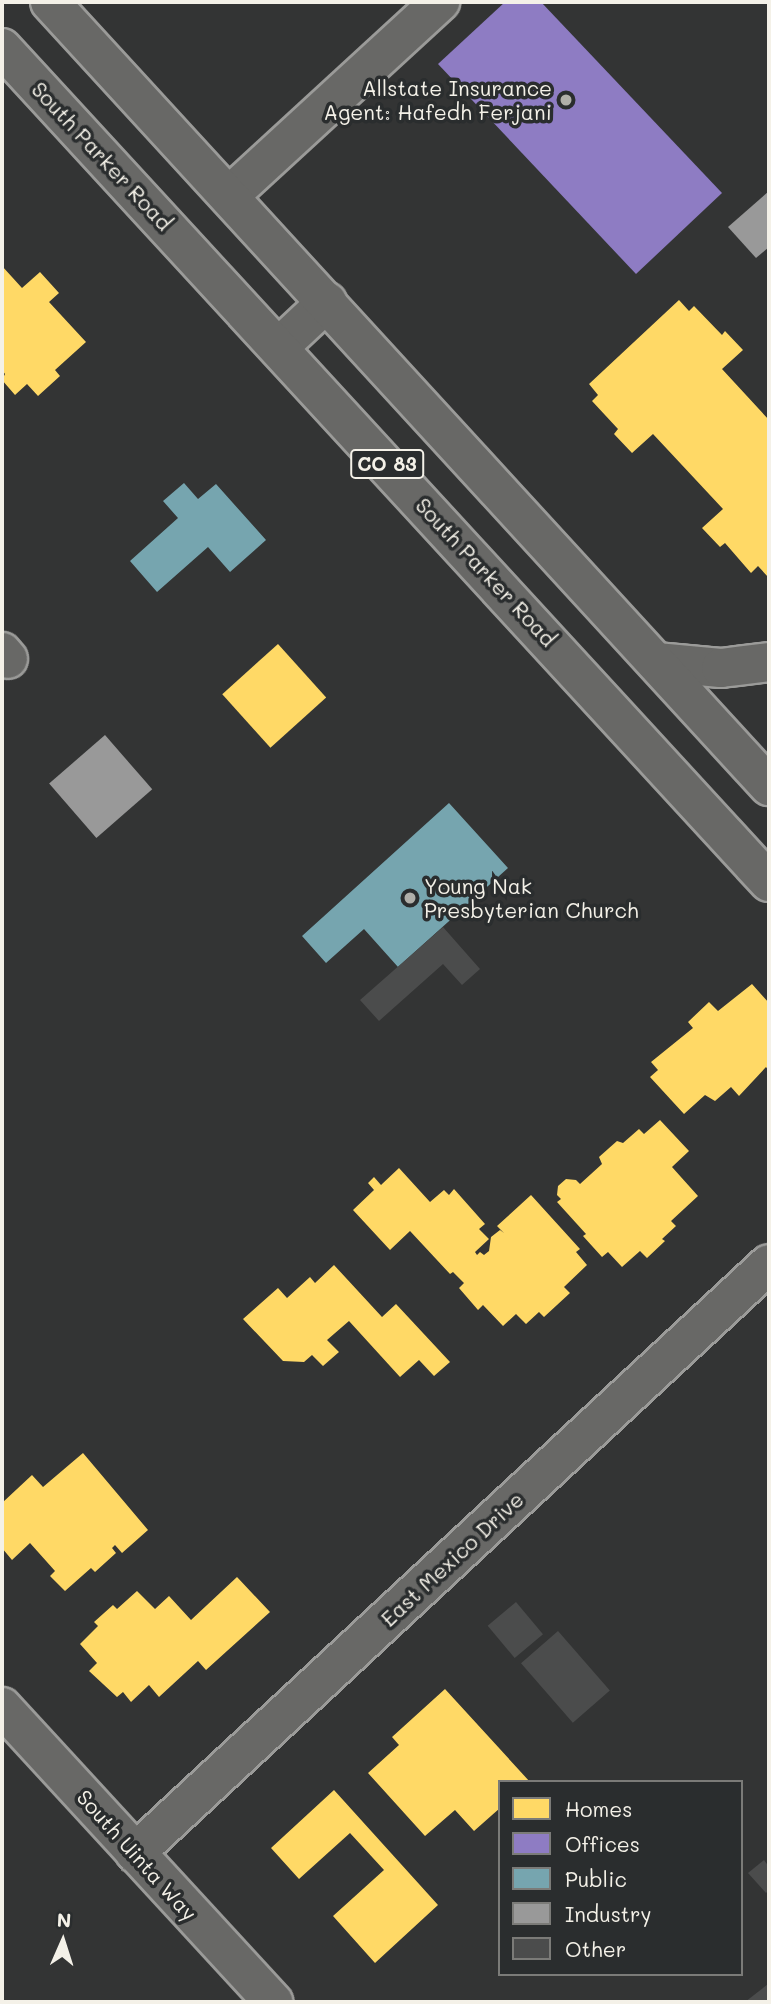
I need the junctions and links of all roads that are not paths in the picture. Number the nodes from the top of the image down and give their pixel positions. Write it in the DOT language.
graph roads {
  1 [pos="50,2"];
  2 [pos="440,2"];
  3 [pos="2,48"];
  4 [pos="229,196"];
  5 [pos="327,302"];
  6 [pos="279,347"];
  7 [pos="656,662"];
  8 [pos="769,662"];
  9 [pos="769,786"];
  10 [pos="769,882"];
  11 [pos="769,1264"];
  12 [pos="2,1707"];
  13 [pos="135,1853"];
  14 [pos="272,2002"];
  1 -- 4 [label="main road, CO 83"];
  2 -- 4 [label="main road"];
  3 -- 6 [label="main road, South Parker Road / CO 83"];
  4 -- 5 [label="main road, CO 83"];
  5 -- 6 [label="main road"];
  5 -- 7 [label="main road, CO 83"];
  6 -- 10 [label="main road, South Parker Road / CO 83"];
  7 -- 8 [label="main road"];
  7 -- 9 [label="main road, CO 83"];
  11 -- 13 [label="main road, East Mexico Drive"];
  12 -- 13 [label="main road, South Uinta Way"];
  13 -- 14 [label="main road, South Uinta Way"];
}
